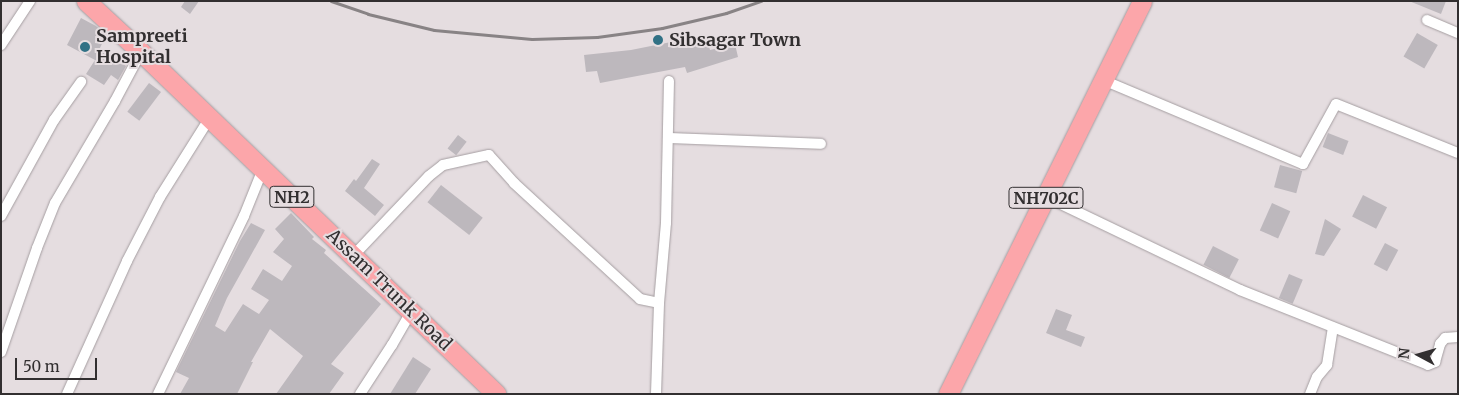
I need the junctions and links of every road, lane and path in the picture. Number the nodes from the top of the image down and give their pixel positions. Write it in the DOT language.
graph roads {
  1 [pos="30,1"];
  2 [pos="86,1"];
  3 [pos="1142,1"];
  4 [pos="1428,20"];
  5 [pos="1458,33"];
  6 [pos="1,45"];
  7 [pos="141,52"];
  8 [pos="1103,80"];
  9 [pos="669,81"];
  10 [pos="81,82"];
  11 [pos="209,119"];
  12 [pos="668,138"];
  13 [pos="821,144"];
  14 [pos="1458,153"];
  15 [pos="263,169"];
  16 [pos="1046,197"];
  17 [pos="1,216"];
  18 [pos="354,256"];
  19 [pos="659,303"];
  20 [pos="411,312"];
  21 [pos="1333,327"];
  22 [pos="1458,337"];
  23 [pos="1,352"];
  24 [pos="67,394"];
  25 [pos="158,394"];
  26 [pos="360,394"];
  27 [pos="496,394"];
  28 [pos="656,394"];
  29 [pos="948,394"];
  30 [pos="1310,394"];
  1 -- 6 [label="street"];
  2 -- 7 [label="highway, Assam Trunk Road / NH2"];
  3 -- 8 [label="highway, NH702C"];
  4 -- 5 [label="street"];
  7 -- 11 [label="highway, Assam Trunk Road / NH2"];
  7 -- 23 [label="street"];
  8 -- 14 [label="street"];
  8 -- 16 [label="highway, NH702C"];
  9 -- 12 [label="street"];
  10 -- 17 [label="street"];
  11 -- 15 [label="highway, Assam Trunk Road / NH2"];
  11 -- 24 [label="street"];
  12 -- 13 [label="street"];
  12 -- 19 [label="street"];
  15 -- 18 [label="highway, Assam Trunk Road / NH2"];
  15 -- 25 [label="street"];
  16 -- 21 [label="street"];
  16 -- 29 [label="highway, NH702C"];
  18 -- 19 [label="street"];
  18 -- 20 [label="highway, Assam Trunk Road / NH2"];
  19 -- 28 [label="street"];
  20 -- 26 [label="street"];
  20 -- 27 [label="highway, Assam Trunk Road / NH2"];
  21 -- 22 [label="street"];
  21 -- 30 [label="street"];
}
